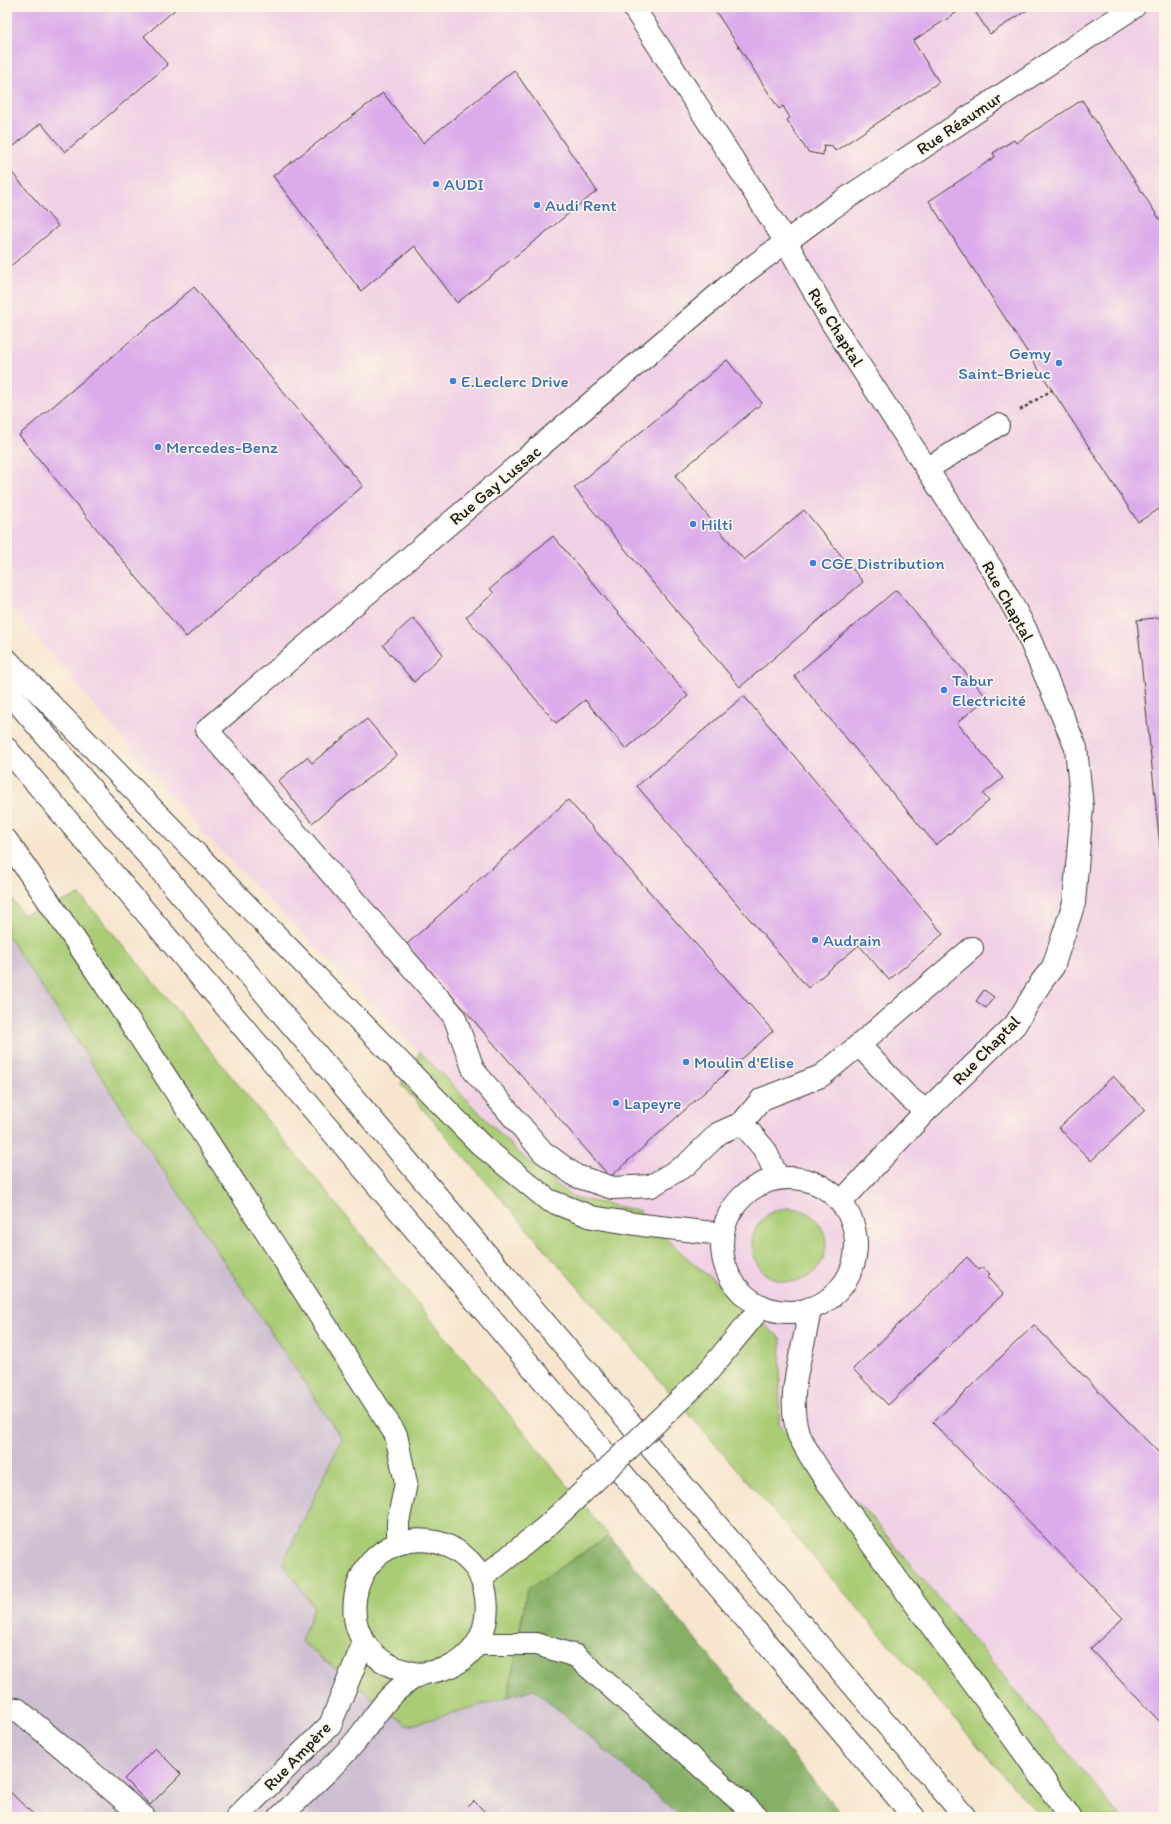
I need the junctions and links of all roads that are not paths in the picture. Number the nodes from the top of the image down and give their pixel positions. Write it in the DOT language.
graph roads {
  1 [pos="633,7"];
  2 [pos="1134,7"];
  3 [pos="786,242"];
  4 [pos="998,425"];
  5 [pos="927,470"];
  6 [pos="7,660"];
  7 [pos="7,690"];
  8 [pos="7,749"];
  9 [pos="7,841"];
  10 [pos="972,948"];
  11 [pos="859,1045"];
  12 [pos="926,1111"];
  13 [pos="742,1123"];
  14 [pos="778,1178"];
  15 [pos="841,1202"];
  16 [pos="722,1234"];
  17 [pos="762,1306"];
  18 [pos="810,1308"];
  19 [pos="398,1544"];
  20 [pos="481,1578"];
  21 [pos="364,1642"];
  22 [pos="477,1644"];
  23 [pos="421,1674"];
  24 [pos="7,1712"];
  25 [pos="144,1817"];
  26 [pos="237,1817"];
  27 [pos="280,1817"];
  28 [pos="758,1817"];
  29 [pos="914,1817"];
  30 [pos="965,1817"];
  31 [pos="1070,1817"];
  1 -- 3 [label="main road, Rue Chaptal"];
  2 -- 3 [label="main road, Rue Réaumur"];
  3 -- 5 [label="main road, Rue Chaptal"];
  3 -- 13 [label="main road, Rue Gay Lussac"];
  4 -- 5 [label="main road"];
  5 -- 12 [label="main road, Rue Chaptal"];
  6 -- 16 [label="main road"];
  7 -- 30 [label="main road"];
  8 -- 29 [label="main road"];
  9 -- 19 [label="main road"];
  10 -- 11 [label="main road"];
  11 -- 12 [label="main road"];
  11 -- 13 [label="main road"];
  12 -- 15 [label="main road, Rue Chaptal"];
  13 -- 14 [label="main road"];
  14 -- 15 [label="main road"];
  14 -- 16 [label="main road"];
  15 -- 18 [label="main road"];
  16 -- 17 [label="main road"];
  17 -- 18 [label="main road"];
  17 -- 20 [label="main road, bridge"];
  18 -- 31 [label="main road"];
  19 -- 20 [label="main road"];
  19 -- 21 [label="main road"];
  20 -- 22 [label="main road"];
  21 -- 23 [label="main road"];
  21 -- 26 [label="main road, Rue Ampère"];
  22 -- 23 [label="main road"];
  22 -- 28 [label="main road"];
  23 -- 27 [label="main road, Rue Ampère"];
  24 -- 25 [label="main road"];
}
